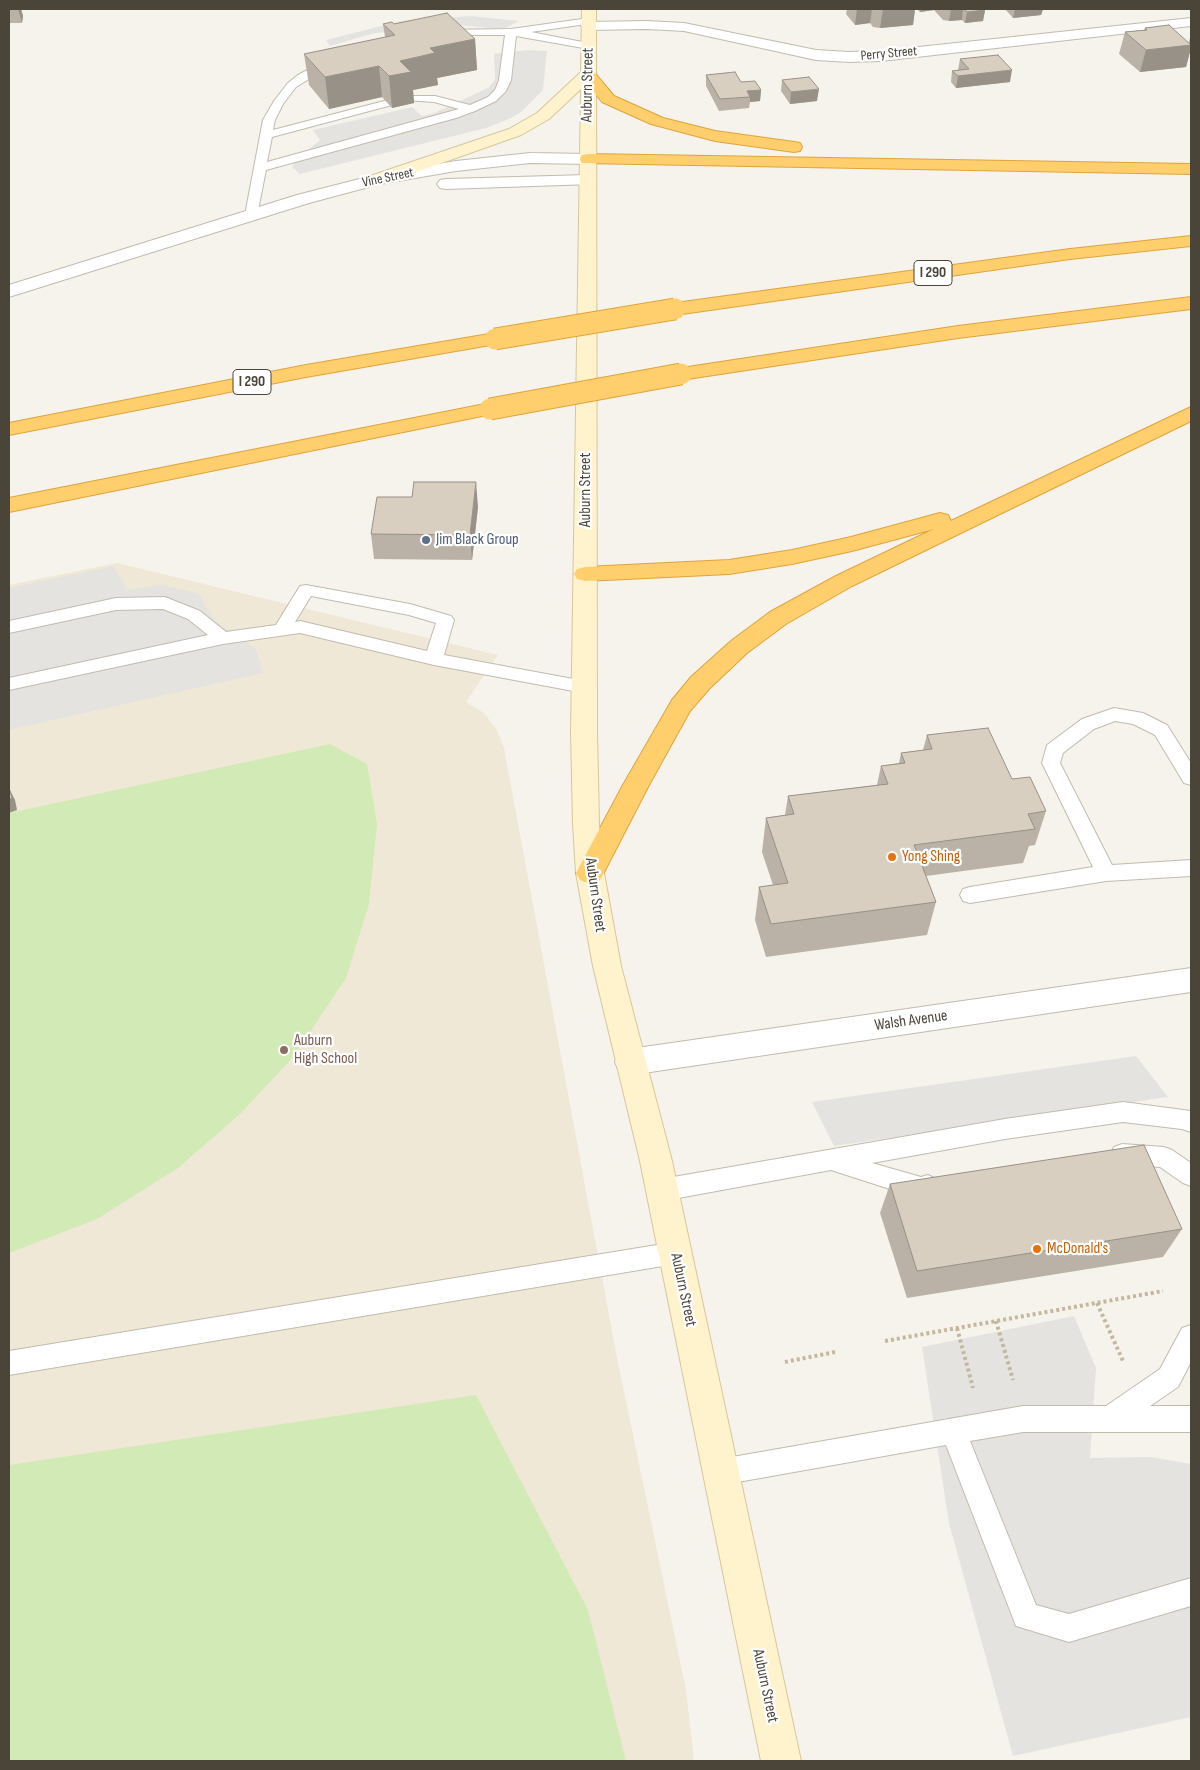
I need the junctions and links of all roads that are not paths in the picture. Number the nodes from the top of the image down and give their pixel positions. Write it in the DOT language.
graph roads {
  1 [pos="1191,22"];
  2 [pos="589,25"];
  3 [pos="511,32"];
  4 [pos="432,33"];
  5 [pos="343,56"];
  6 [pos="588,74"];
  7 [pos="409,98"];
  8 [pos="388,103"];
  9 [pos="471,109"];
  10 [pos="266,135"];
  11 [pos="978,165"];
  12 [pos="260,168"];
  13 [pos="588,169"];
  14 [pos="1191,169"];
  15 [pos="379,179"];
  16 [pos="251,215"];
  17 [pos="195,232"];
  18 [pos="1191,241"];
  19 [pos="9,291"];
  20 [pos="1191,303"];
  21 [pos="1191,413"];
  22 [pos="9,429"];
  23 [pos="1034,489"];
  24 [pos="9,505"];
  25 [pos="585,574"];
  26 [pos="9,627"];
  27 [pos="282,629"];
  28 [pos="223,638"];
  29 [pos="434,659"];
  30 [pos="9,684"];
  31 [pos="584,687"];
  32 [pos="1191,778"];
  33 [pos="1191,868"];
  34 [pos="590,872"];
  35 [pos="1106,873"];
  36 [pos="970,895"];
  37 [pos="1191,980"];
  38 [pos="630,1062"];
  39 [pos="1191,1122"];
  40 [pos="1100,1158"];
  41 [pos="834,1161"];
  42 [pos="1191,1176"];
  43 [pos="949,1183"];
  44 [pos="662,1190"];
  45 [pos="675,1253"];
  46 [pos="1191,1337"];
  47 [pos="9,1363"];
  48 [pos="1110,1419"];
  49 [pos="1191,1420"];
  50 [pos="953,1431"];
  51 [pos="721,1472"];
  52 [pos="1191,1592"];
  53 [pos="781,1761"];
  1 -- 2 [label="street, Perry Street"];
  2 -- 3 [label="lane"];
  2 -- 3 [label="lane"];
  2 -- 6 [label="main road, Auburn Street"];
  3 -- 4 [label="lane"];
  3 -- 9 [label="lane"];
  5 -- 10 [label="lane"];
  6 -- 11 [label="highway"];
  6 -- 13 [label="main road, Auburn Street"];
  6 -- 15 [label="main road"];
  7 -- 9 [label="lane"];
  8 -- 10 [label="lane"];
  9 -- 12 [label="lane"];
  10 -- 12 [label="lane"];
  11 -- 13 [label="highway"];
  11 -- 14 [label="highway"];
  12 -- 16 [label="lane"];
  13 -- 15 [label="street, Vine Street"];
  13 -- 17 [label="street, Vine Street"];
  13 -- 25 [label="main road, Auburn Street"];
  15 -- 16 [label="street, Vine Street"];
  16 -- 17 [label="street, Vine Street"];
  17 -- 19 [label="street, Vine Street"];
  18 -- 22 [label="highway, I 290, bridge"];
  20 -- 24 [label="highway, bridge"];
  21 -- 23 [label="highway"];
  23 -- 25 [label="highway"];
  23 -- 34 [label="highway"];
  25 -- 31 [label="main road, Auburn Street"];
  26 -- 28 [label="lane"];
  27 -- 28 [label="lane"];
  27 -- 29 [label="lane"];
  27 -- 29 [label="lane"];
  28 -- 30 [label="lane"];
  29 -- 31 [label="lane"];
  31 -- 34 [label="main road, Auburn Street"];
  32 -- 35 [label="lane"];
  33 -- 35 [label="lane"];
  34 -- 38 [label="main road, Auburn Street"];
  35 -- 36 [label="lane"];
  37 -- 38 [label="street, Walsh Avenue"];
  38 -- 44 [label="main road, Auburn Street"];
  39 -- 41 [label="lane"];
  40 -- 42 [label="lane"];
  41 -- 43 [label="lane"];
  41 -- 44 [label="lane"];
  44 -- 45 [label="main road, Auburn Street"];
  45 -- 47 [label="lane"];
  45 -- 51 [label="main road, Auburn Street"];
  46 -- 48 [label="lane"];
  48 -- 49 [label="lane"];
  48 -- 50 [label="lane"];
  50 -- 51 [label="lane"];
  50 -- 52 [label="lane"];
  51 -- 53 [label="main road, Auburn Street"];
}
